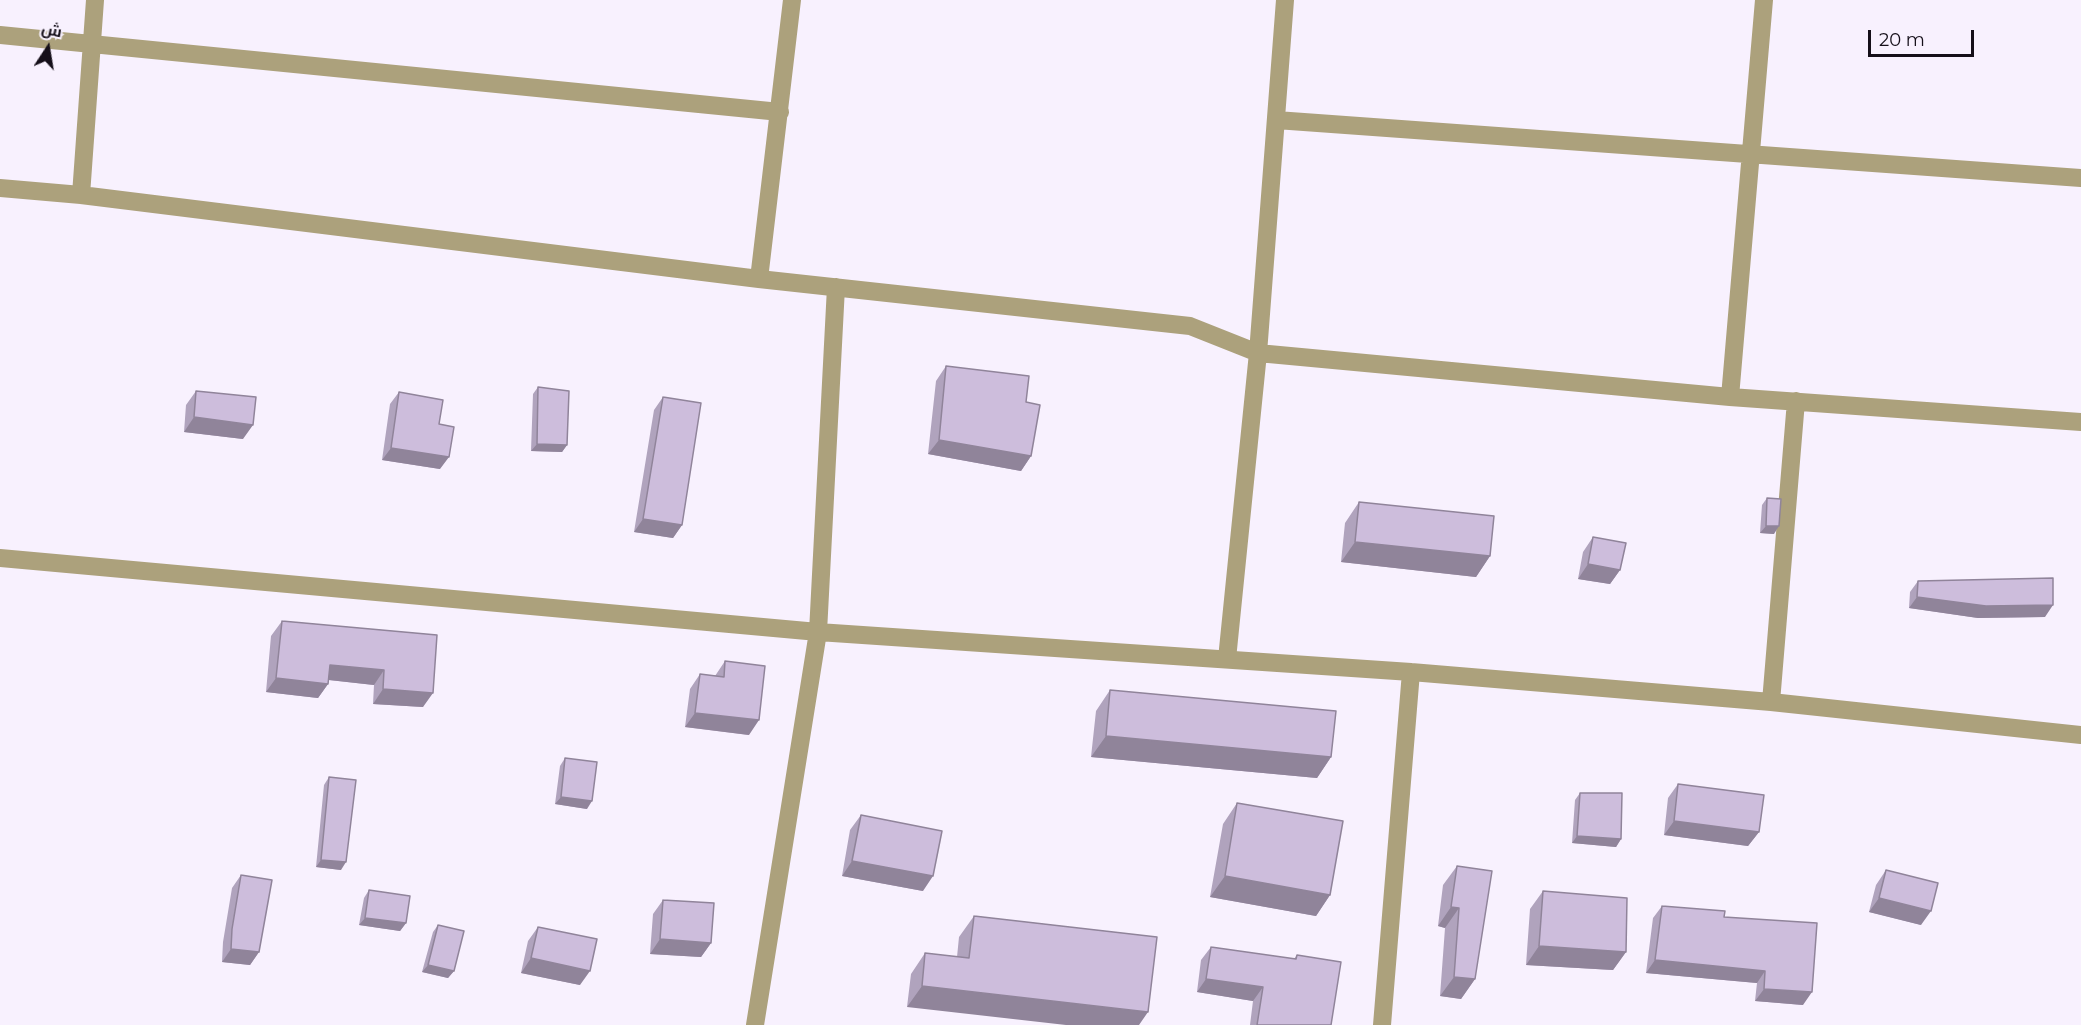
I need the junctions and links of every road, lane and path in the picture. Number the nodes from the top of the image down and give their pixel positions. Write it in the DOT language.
graph roads {
  1 [pos="95,0"];
  2 [pos="792,0"];
  3 [pos="1285,0"];
  4 [pos="1764,0"];
  5 [pos="0,35"];
  6 [pos="92,42"];
  7 [pos="780,112"];
  8 [pos="1276,120"];
  9 [pos="1752,154"];
  10 [pos="2081,178"];
  11 [pos="0,188"];
  12 [pos="81,195"];
  13 [pos="759,279"];
  14 [pos="836,287"];
  15 [pos="1258,354"];
  16 [pos="1730,397"];
  17 [pos="1796,400"];
  18 [pos="2081,422"];
  19 [pos="0,558"];
  20 [pos="818,632"];
  21 [pos="1227,659"];
  22 [pos="1411,672"];
  23 [pos="1772,702"];
  24 [pos="2081,735"];
  25 [pos="755,1025"];
  26 [pos="1382,1025"];
  1 -- 6 [label="street"];
  2 -- 7 [label="street"];
  3 -- 8 [label="street"];
  4 -- 9 [label="street"];
  5 -- 6 [label="street"];
  6 -- 7 [label="street"];
  6 -- 12 [label="street"];
  7 -- 13 [label="street"];
  8 -- 9 [label="street"];
  8 -- 15 [label="street"];
  9 -- 10 [label="street"];
  9 -- 16 [label="street"];
  11 -- 12 [label="street"];
  12 -- 13 [label="street"];
  13 -- 14 [label="street"];
  14 -- 15 [label="street"];
  14 -- 20 [label="street"];
  15 -- 16 [label="street"];
  15 -- 21 [label="street"];
  16 -- 17 [label="street"];
  17 -- 18 [label="street"];
  17 -- 23 [label="street"];
  19 -- 20 [label="street"];
  20 -- 21 [label="street"];
  20 -- 25 [label="street"];
  21 -- 22 [label="street"];
  22 -- 23 [label="street"];
  22 -- 26 [label="street"];
  23 -- 24 [label="street"];
}
